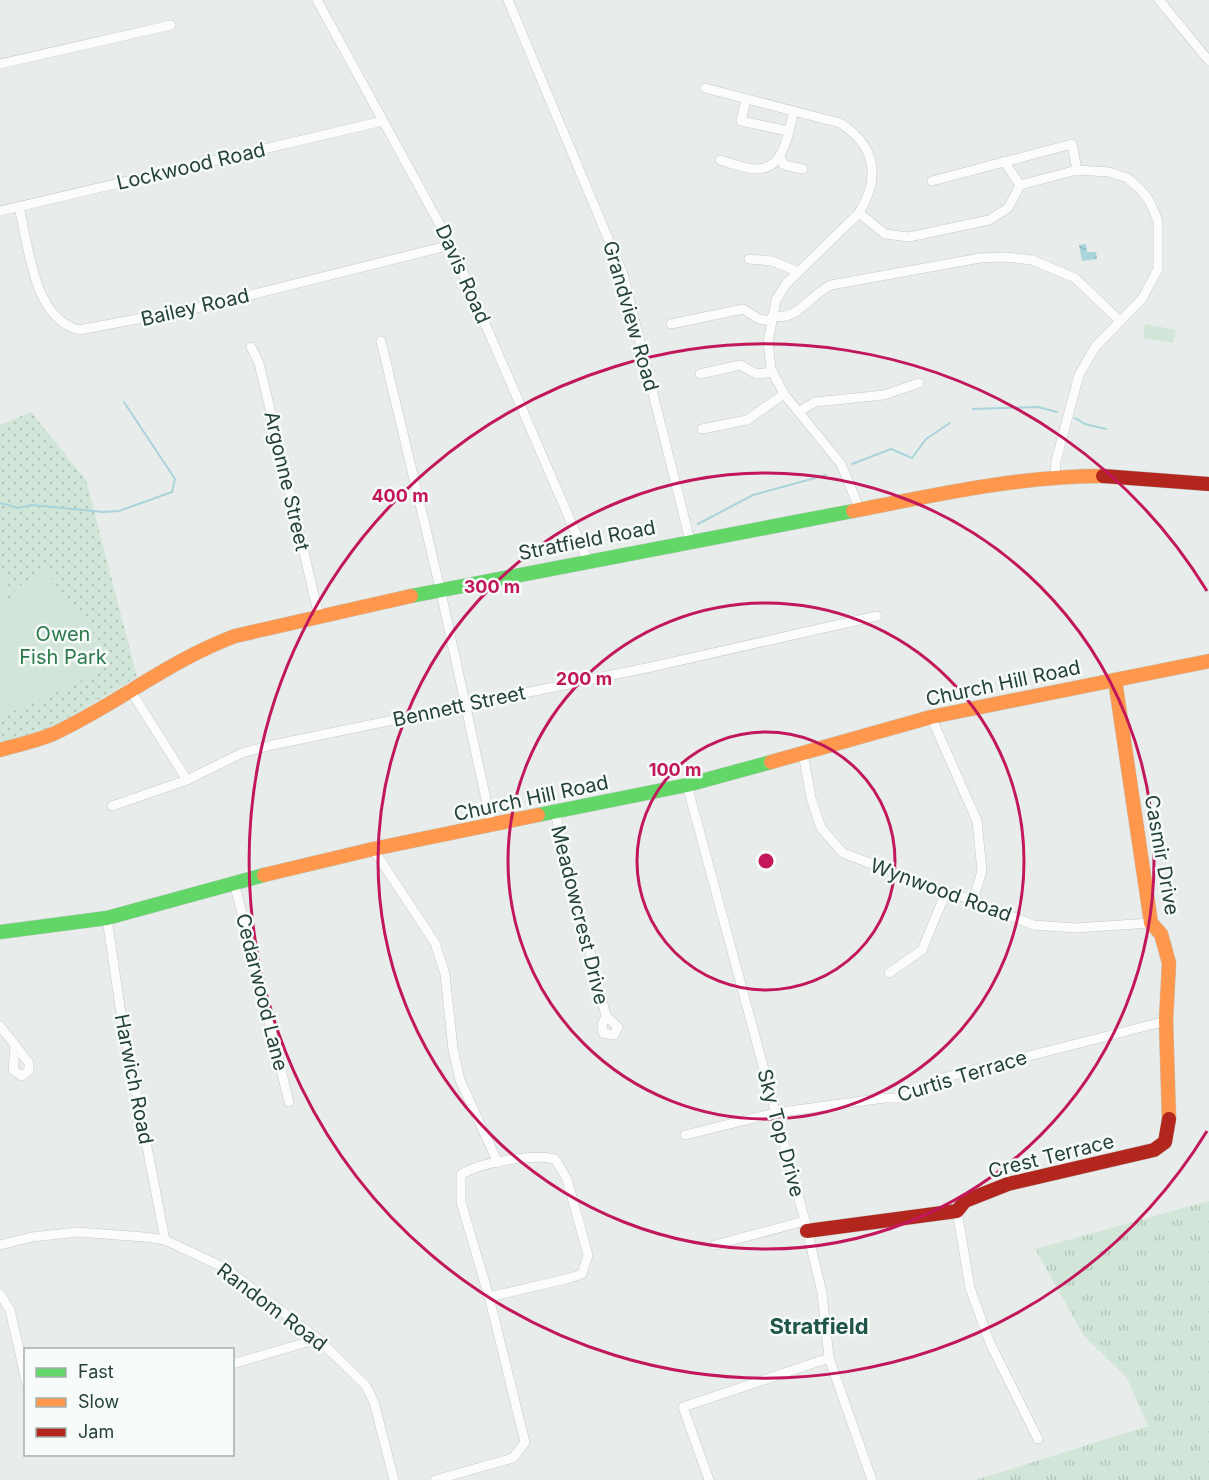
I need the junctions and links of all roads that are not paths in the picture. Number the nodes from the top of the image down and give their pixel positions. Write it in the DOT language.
graph roads {
  1 [pos="317,0"];
  2 [pos="508,0"];
  3 [pos="1160,0"];
  4 [pos="171,25"];
  5 [pos="1209,61"];
  6 [pos="0,64"];
  7 [pos="705,88"];
  8 [pos="746,99"];
  9 [pos="794,111"];
  10 [pos="383,121"];
  11 [pos="788,130"];
  12 [pos="780,158"];
  13 [pos="720,160"];
  14 [pos="1004,161"];
  15 [pos="803,169"];
  16 [pos="1077,170"];
  17 [pos="932,181"];
  18 [pos="1020,185"];
  19 [pos="19,207"];
  20 [pos="0,211"];
  21 [pos="859,213"];
  22 [pos="451,245"];
  23 [pos="748,259"];
  24 [pos="796,272"];
  25 [pos="771,318"];
  26 [pos="1120,321"];
  27 [pos="671,324"];
  28 [pos="381,341"];
  29 [pos="251,347"];
  30 [pos="773,372"];
  31 [pos="699,374"];
  32 [pos="919,383"];
  33 [pos="784,394"];
  34 [pos="800,411"];
  35 [pos="702,429"];
  36 [pos="1055,478"];
  37 [pos="1209,484"];
  38 [pos="860,510"];
  39 [pos="690,541"];
  40 [pos="587,559"];
  41 [pos="440,588"];
  42 [pos="319,616"];
  43 [pos="877,616"];
  44 [pos="1209,661"];
  45 [pos="1115,681"];
  46 [pos="129,688"];
  47 [pos="465,705"];
  48 [pos="931,717"];
  49 [pos="0,750"];
  50 [pos="803,753"];
  51 [pos="187,780"];
  52 [pos="687,785"];
  53 [pos="112,807"];
  54 [pos="555,813"];
  55 [pos="492,827"];
  56 [pos="373,849"];
  57 [pos="234,882"];
  58 [pos="946,892"];
  59 [pos="973,900"];
  60 [pos="107,918"];
  61 [pos="1151,922"];
  62 [pos="0,932"];
  63 [pos="889,973"];
  64 [pos="606,1016"];
  65 [pos="1166,1021"];
  66 [pos="0,1026"];
  67 [pos="15,1048"];
  68 [pos="289,1102"];
  69 [pos="775,1113"];
  70 [pos="685,1135"];
  71 [pos="1165,1142"];
  72 [pos="498,1163"];
  73 [pos="957,1211"];
  74 [pos="806,1226"];
  75 [pos="165,1240"];
  76 [pos="0,1245"];
  77 [pos="715,1245"];
  78 [pos="0,1294"];
  79 [pos="489,1297"];
  80 [pos="318,1339"];
  81 [pos="829,1358"];
  82 [pos="234,1363"];
  83 [pos="24,1372"];
  84 [pos="1038,1440"];
  85 [pos="394,1480"];
  86 [pos="435,1480"];
  87 [pos="709,1480"];
  88 [pos="872,1480"];
  1 -- 10 [label="street, Davis Road"];
  2 -- 39 [label="street, Grandview Road"];
  3 -- 5 [label="street"];
  4 -- 6 [label="street"];
  7 -- 8 [label="street"];
  8 -- 9 [label="street"];
  8 -- 11 [label="street"];
  9 -- 11 [label="street"];
  9 -- 21 [label="street"];
  10 -- 19 [label="street, Lockwood Road"];
  10 -- 22 [label="street, Davis Road"];
  11 -- 12 [label="street"];
  12 -- 13 [label="street"];
  12 -- 15 [label="street"];
  14 -- 16 [label="street"];
  14 -- 17 [label="street"];
  14 -- 18 [label="street"];
  16 -- 18 [label="street"];
  16 -- 26 [label="street"];
  18 -- 21 [label="street"];
  19 -- 20 [label="street, Lockwood Road"];
  19 -- 22 [label="street, Bailey Road"];
  21 -- 24 [label="street"];
  22 -- 40 [label="street, Davis Road"];
  23 -- 24 [label="street"];
  24 -- 25 [label="street"];
  25 -- 26 [label="street"];
  25 -- 27 [label="street"];
  25 -- 30 [label="street"];
  26 -- 36 [label="street"];
  28 -- 41 [label="street"];
  29 -- 42 [label="street, Argonne Street"];
  30 -- 31 [label="street"];
  30 -- 33 [label="street"];
  32 -- 34 [label="street"];
  33 -- 34 [label="street"];
  33 -- 35 [label="street"];
  34 -- 38 [label="street"];
  36 -- 37 [label="street, Stratfield Road"];
  36 -- 38 [label="street, Stratfield Road"];
  38 -- 39 [label="street, Stratfield Road"];
  39 -- 40 [label="street, Stratfield Road"];
  40 -- 41 [label="street, Stratfield Road"];
  41 -- 42 [label="street, Stratfield Road"];
  41 -- 47 [label="street"];
  42 -- 46 [label="street, Stratfield Road"];
  43 -- 47 [label="street, Bennett Street"];
  44 -- 45 [label="street, Church Hill Road"];
  45 -- 48 [label="street, Church Hill Road"];
  45 -- 61 [label="street, Casmir Drive"];
  46 -- 49 [label="street, Stratfield Road"];
  46 -- 51 [label="street"];
  47 -- 51 [label="street, Bennett Street"];
  47 -- 55 [label="street"];
  48 -- 50 [label="street, Church Hill Road"];
  48 -- 59 [label="street"];
  50 -- 52 [label="street, Church Hill Road"];
  50 -- 58 [label="street, Wynwood Road"];
  51 -- 53 [label="street, Bennett Street"];
  52 -- 54 [label="street, Church Hill Road"];
  52 -- 69 [label="street, Sky Top Drive"];
  54 -- 55 [label="street, Church Hill Road"];
  54 -- 64 [label="street, Meadowcrest Drive"];
  55 -- 56 [label="street, Church Hill Road"];
  56 -- 57 [label="street, Church Hill Road"];
  56 -- 72 [label="street"];
  57 -- 60 [label="street, Church Hill Road"];
  57 -- 68 [label="street, Cedarwood Lane"];
  58 -- 59 [label="street, Wynwood Road"];
  58 -- 63 [label="street"];
  59 -- 61 [label="street, Wynwood Road"];
  60 -- 62 [label="street, Church Hill Road"];
  60 -- 75 [label="street, Harwich Road"];
  61 -- 65 [label="street, Casmir Drive"];
  65 -- 69 [label="street, Curtis Terrace"];
  65 -- 71 [label="street, Casmir Drive"];
  66 -- 67 [label="street"];
  69 -- 70 [label="street, Curtis Terrace"];
  69 -- 74 [label="street, Sky Top Drive"];
  71 -- 73 [label="street, Crest Terrace"];
  72 -- 79 [label="street"];
  72 -- 79 [label="street"];
  73 -- 74 [label="street, Crest Terrace"];
  73 -- 84 [label="street"];
  74 -- 77 [label="street, Crest Terrace"];
  74 -- 81 [label="street, Sky Top Drive"];
  75 -- 76 [label="street, Random Road"];
  75 -- 80 [label="street, Random Road"];
  78 -- 83 [label="street"];
  79 -- 86 [label="street"];
  80 -- 82 [label="street"];
  80 -- 85 [label="street, Random Road"];
  81 -- 87 [label="street"];
  81 -- 88 [label="street, Sky Top Drive"];
}
